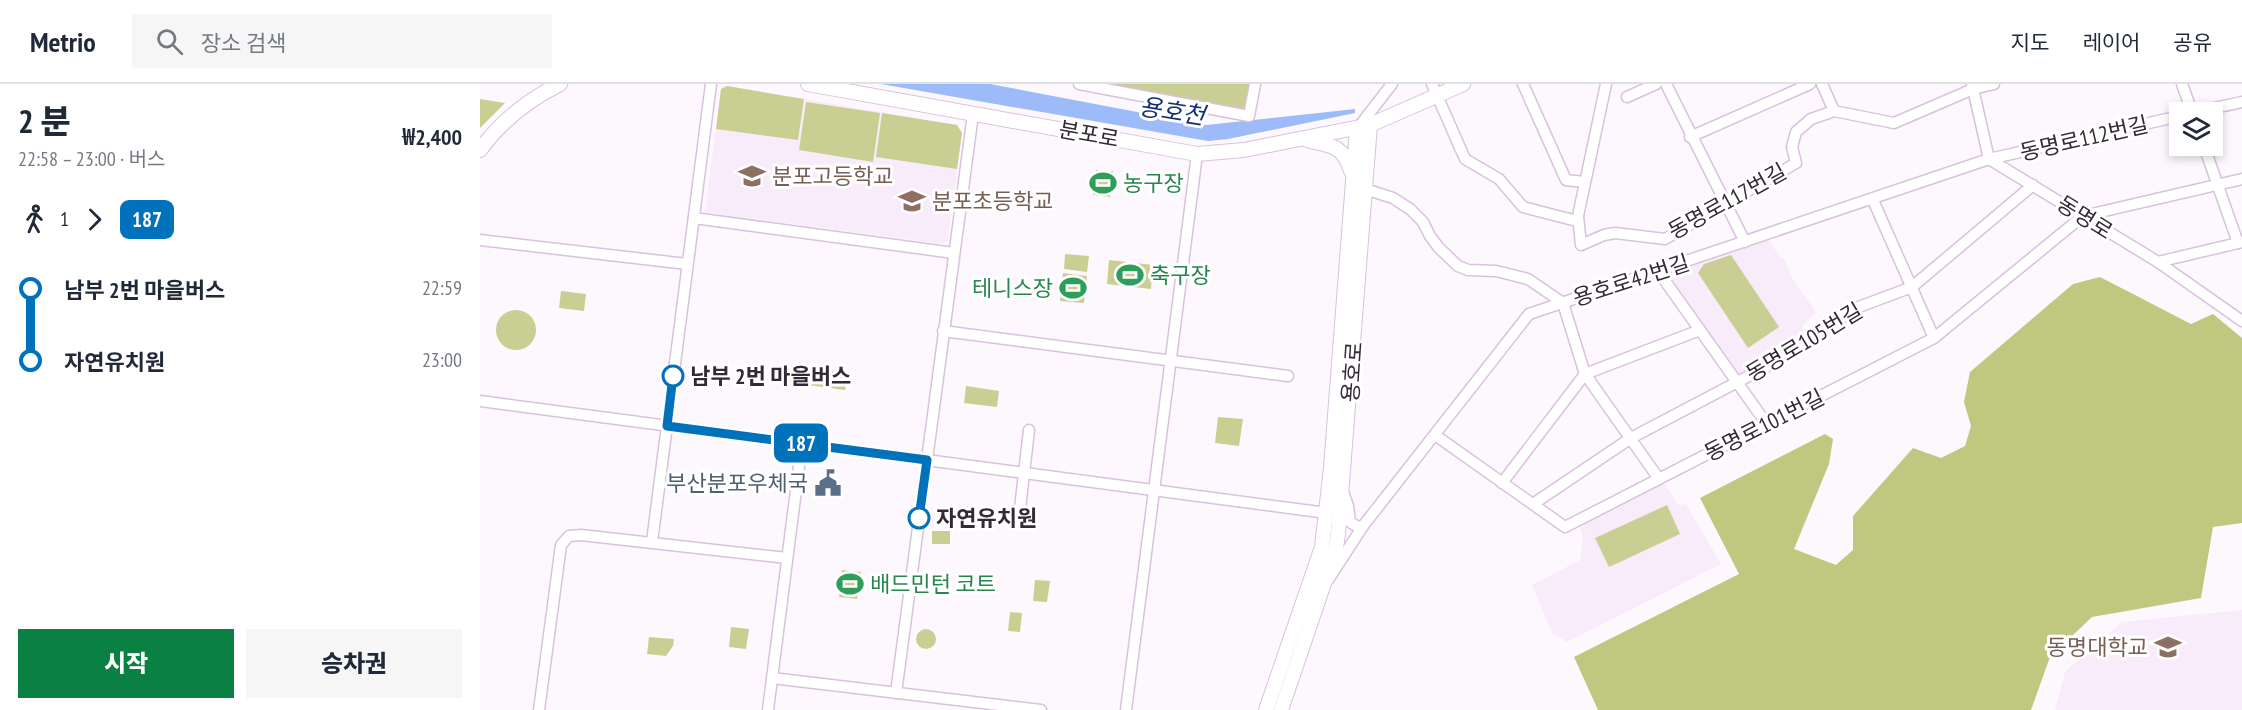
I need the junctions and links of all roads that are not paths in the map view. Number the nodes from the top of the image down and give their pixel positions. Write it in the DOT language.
graph roads {
  1 [pos="560,84"];
  2 [pos="711,84"];
  3 [pos="808,84"];
  4 [pos="1079,84"];
  5 [pos="1256,84"];
  6 [pos="1392,84"];
  7 [pos="1463,84"];
  8 [pos="1523,84"];
  9 [pos="1606,84"];
  10 [pos="1656,84"];
  11 [pos="1666,84"];
  12 [pos="1809,84"];
  13 [pos="1822,84"];
  14 [pos="1994,84"];
  15 [pos="2182,84"];
  16 [pos="1972,87"];
  17 [pos="1434,90"];
  18 [pos="1627,97"];
  19 [pos="2190,102"];
  20 [pos="2242,102"];
  21 [pos="2223,106"];
  22 [pos="1834,111"];
  23 [pos="973,114"];
  24 [pos="2169,118"];
  25 [pos="1364,127"];
  26 [pos="1690,136"];
  27 [pos="1302,139"];
  28 [pos="480,150"];
  29 [pos="1197,154"];
  30 [pos="2208,156"];
  31 [pos="1989,159"];
  32 [pos="2242,180"];
  33 [pos="1584,182"];
  34 [pos="1356,183"];
  35 [pos="2033,185"];
  36 [pos="2218,185"];
  37 [pos="1873,200"];
  38 [pos="1724,206"];
  39 [pos="2082,216"];
  40 [pos="694,218"];
  41 [pos="1577,221"];
  42 [pos="480,240"];
  43 [pos="1745,242"];
  44 [pos="2240,243"];
  45 [pos="954,253"];
  46 [pos="2158,262"];
  47 [pos="687,264"];
  48 [pos="1659,271"];
  49 [pos="1912,287"];
  50 [pos="1563,303"];
  51 [pos="2242,321"];
  52 [pos="1700,330"];
  53 [pos="944,331"];
  54 [pos="1934,338"];
  55 [pos="1170,362"];
  56 [pos="1586,374"];
  57 [pos="1288,376"];
  58 [pos="1737,382"];
  59 [pos="480,401"];
  60 [pos="1766,423"];
  61 [pos="667,426"];
  62 [pos="1029,430"];
  63 [pos="1435,435"];
  64 [pos="1631,438"];
  65 [pos="802,443"];
  66 [pos="927,460"];
  67 [pos="1023,472"];
  68 [pos="1659,479"];
  69 [pos="1502,483"];
  70 [pos="1154,489"];
  71 [pos="1343,492"];
  72 [pos="1533,504"];
  73 [pos="1327,513"];
  74 [pos="1018,517"];
  75 [pos="1361,526"];
  76 [pos="1338,534"];
  77 [pos="652,542"];
  78 [pos="1322,546"];
  79 [pos="1348,550"];
  80 [pos="788,558"];
  81 [pos="1323,586"];
  82 [pos="1279,671"];
  83 [pos="772,678"];
  84 [pos="896,693"];
  85 [pos="1286,695"];
  86 [pos="539,710"];
  87 [pos="768,710"];
  88 [pos="1041,710"];
  89 [pos="1126,710"];
  90 [pos="1266,710"];
  91 [pos="1281,710"];
  1 -- 28 [label="main road"];
  2 -- 40 [label="street"];
  3 -- 23 [label="main road, 분포로"];
  4 -- 5 [label="street"];
  6 -- 25 [label="street"];
  7 -- 17 [label="main road"];
  8 -- 33 [label="street"];
  9 -- 33 [label="street"];
  10 -- 18 [label="street"];
  11 -- 26 [label="street"];
  12 -- 26 [label="street"];
  13 -- 22 [label="street"];
  14 -- 16 [label="street"];
  15 -- 19 [label="street"];
  16 -- 22 [label="street"];
  16 -- 31 [label="street"];
  17 -- 25 [label="main road"];
  17 -- 41 [label="street"];
  20 -- 21 [label="street"];
  22 -- 38 [label="street, 동명로117번길"];
  23 -- 29 [label="main road, 분포로"];
  23 -- 45 [label="street"];
  24 -- 31 [label="street, 동명로112번길"];
  25 -- 27 [label="main road, 분포로"];
  25 -- 34 [label="main road, 용호로"];
  25 -- 34 [label="main road, 용호로"];
  26 -- 38 [label="street"];
  27 -- 29 [label="main road, 분포로"];
  27 -- 34 [label="main road"];
  29 -- 55 [label="street"];
  30 -- 36 [label="street"];
  31 -- 35 [label="street, 동명로"];
  31 -- 37 [label="street, 용호로42번길"];
  32 -- 36 [label="street"];
  33 -- 41 [label="street"];
  34 -- 50 [label="street"];
  34 -- 71 [label="main road, 용호로"];
  34 -- 73 [label="main road, 용호로"];
  35 -- 39 [label="street, 동명로"];
  35 -- 49 [label="street, 동명로105번길"];
  36 -- 39 [label="street"];
  36 -- 44 [label="street"];
  37 -- 43 [label="street, 용호로42번길"];
  37 -- 49 [label="street"];
  38 -- 41 [label="street, 동명로117번길"];
  38 -- 43 [label="street"];
  39 -- 46 [label="street, 동명로"];
  39 -- 54 [label="street, 동명로101번길"];
  40 -- 45 [label="street"];
  40 -- 47 [label="street"];
  42 -- 47 [label="street"];
  43 -- 48 [label="street, 용호로42번길"];
  44 -- 46 [label="street"];
  45 -- 53 [label="street"];
  46 -- 51 [label="street, 동명로"];
  47 -- 61 [label="street"];
  48 -- 50 [label="street, 용호로42번길"];
  48 -- 52 [label="street"];
  49 -- 54 [label="street"];
  49 -- 58 [label="street, 동명로105번길"];
  50 -- 56 [label="street"];
  50 -- 63 [label="street, 용호로42번길"];
  52 -- 56 [label="street"];
  52 -- 58 [label="street"];
  53 -- 55 [label="street"];
  53 -- 66 [label="street"];
  54 -- 60 [label="street, 동명로101번길"];
  55 -- 57 [label="street"];
  55 -- 70 [label="street"];
  56 -- 64 [label="street"];
  56 -- 69 [label="street"];
  58 -- 60 [label="street"];
  58 -- 64 [label="street, 동명로105번길"];
  59 -- 61 [label="street"];
  60 -- 68 [label="street, 동명로101번길"];
  61 -- 65 [label="street"];
  61 -- 77 [label="street"];
  62 -- 67 [label="street"];
  63 -- 69 [label="street, 동명로101번길"];
  63 -- 75 [label="street, 용호로42번길"];
  64 -- 68 [label="street"];
  64 -- 72 [label="street, 동명로105번길"];
  65 -- 66 [label="street"];
  65 -- 80 [label="street"];
  66 -- 67 [label="street"];
  66 -- 84 [label="street"];
  67 -- 70 [label="street"];
  67 -- 74 [label="street"];
  68 -- 72 [label="street, 동명로101번길"];
  69 -- 72 [label="street, 동명로101번길"];
  70 -- 73 [label="street"];
  70 -- 89 [label="street"];
  71 -- 75 [label="street"];
  71 -- 76 [label="main road, 용호로"];
  73 -- 78 [label="main road, 용호로"];
  75 -- 76 [label="street"];
  75 -- 79 [label="street, 용호로42번길"];
  76 -- 78 [label="street"];
  76 -- 79 [label="street"];
  76 -- 81 [label="main road, 용호로"];
  77 -- 80 [label="street"];
  77 -- 86 [label="street"];
  78 -- 82 [label="main road, 용호로"];
  79 -- 81 [label="street, 용호로42번길"];
  80 -- 83 [label="street"];
  81 -- 85 [label="main road, 용호로"];
  82 -- 85 [label="main road"];
  82 -- 90 [label="main road, 용호로"];
  83 -- 84 [label="street"];
  83 -- 87 [label="street"];
  84 -- 88 [label="street"];
  85 -- 91 [label="main road, 용호로"];
}
